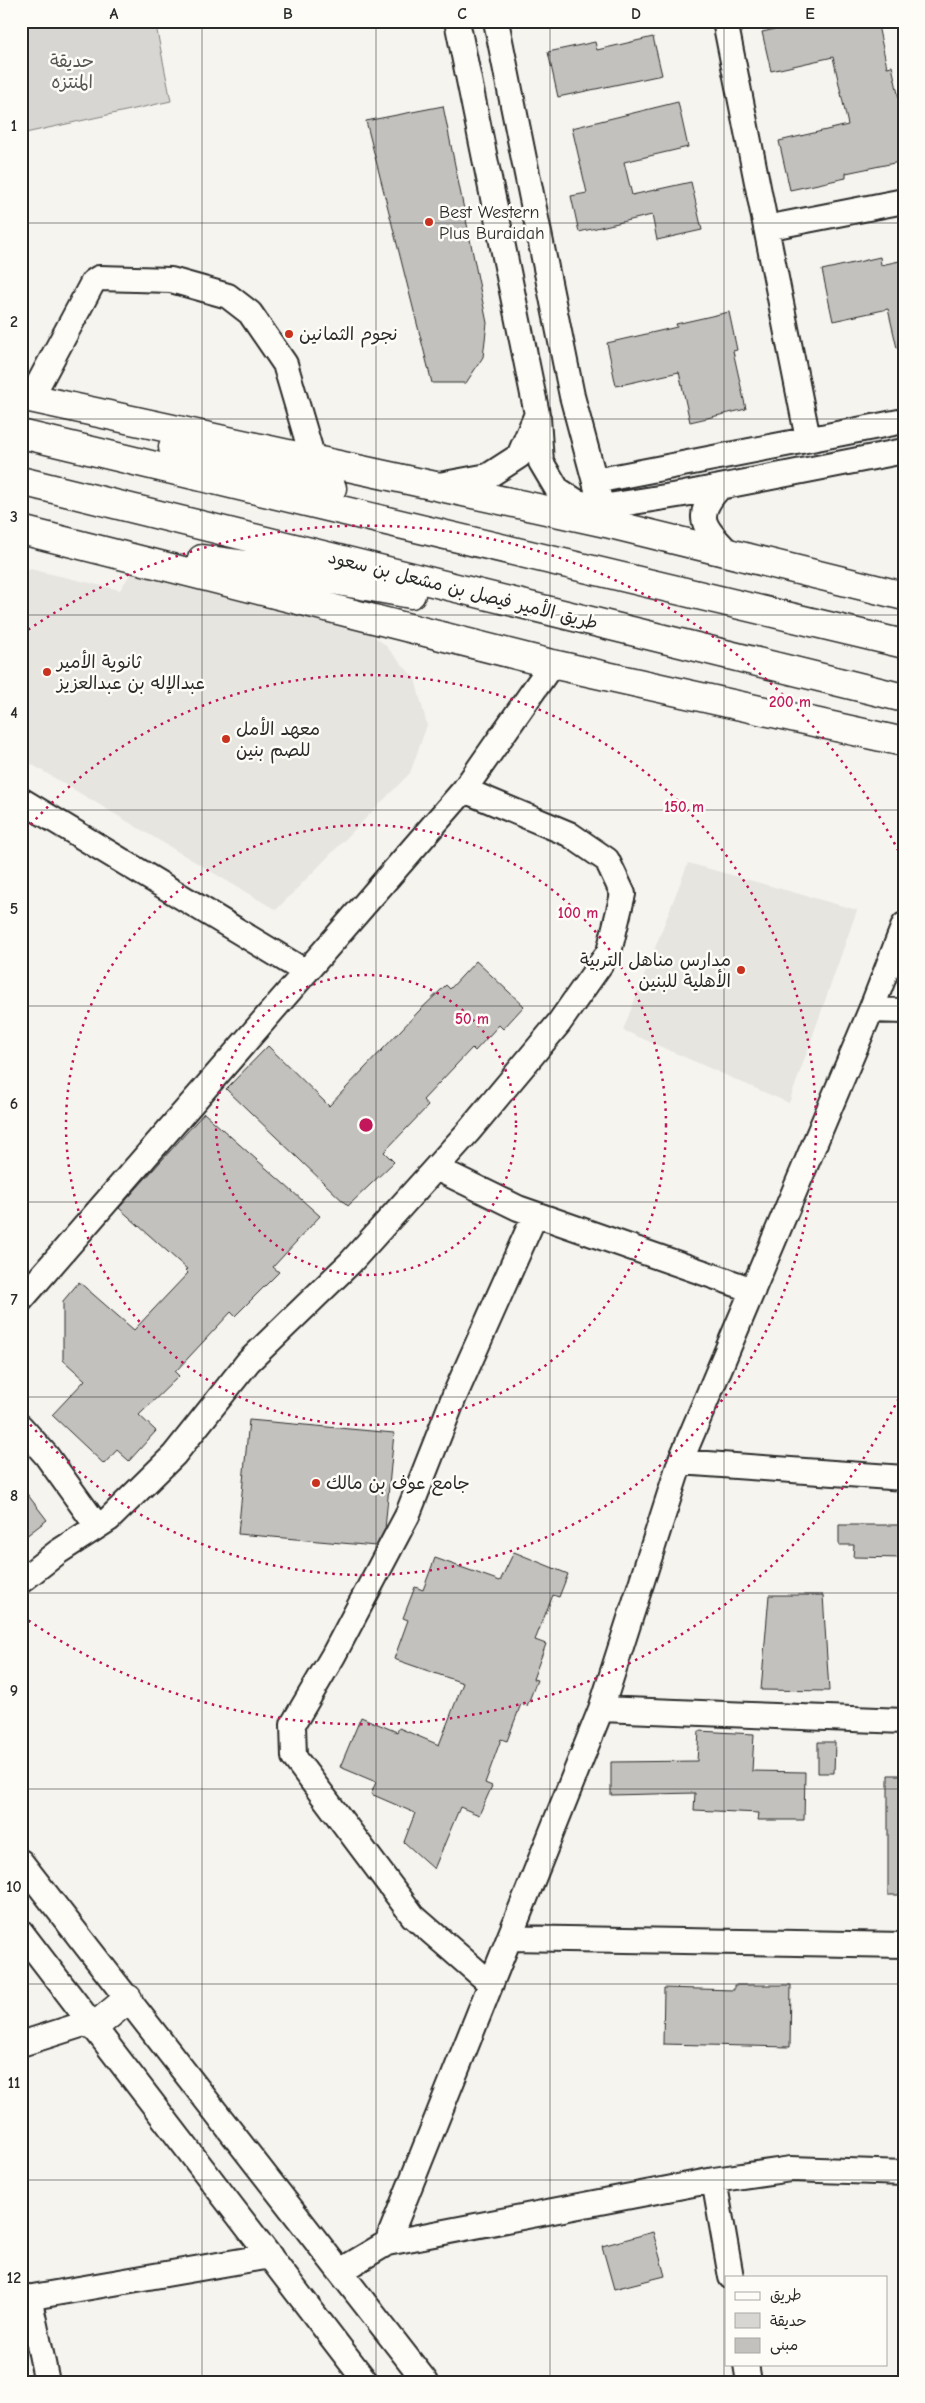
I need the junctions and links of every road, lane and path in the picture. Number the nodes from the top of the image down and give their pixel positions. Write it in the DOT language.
graph roads {
  1 [pos="457,21"];
  2 [pos="496,21"];
  3 [pos="725,21"];
  4 [pos="904,200"];
  5 [pos="766,228"];
  6 [pos="25,401"];
  7 [pos="537,414"];
  8 [pos="904,421"];
  9 [pos="21,434"];
  10 [pos="808,439"];
  11 [pos="904,451"];
  12 [pos="313,459"];
  13 [pos="595,481"];
  14 [pos="21,482"];
  15 [pos="436,486"];
  16 [pos="720,487"];
  17 [pos="604,515"];
  18 [pos="21,530"];
  19 [pos="84,545"];
  20 [pos="728,552"];
  21 [pos="572,564"];
  22 [pos="904,596"];
  23 [pos="568,616"];
  24 [pos="904,644"];
  25 [pos="552,664"];
  26 [pos="904,698"];
  27 [pos="904,742"];
  28 [pos="464,790"];
  29 [pos="21,800"];
  30 [pos="904,925"];
  31 [pos="306,972"];
  32 [pos="871,1010"];
  33 [pos="904,1011"];
  34 [pos="436,1168"];
  35 [pos="536,1214"];
  36 [pos="753,1290"];
  37 [pos="21,1300"];
  38 [pos="21,1427"];
  39 [pos="680,1462"];
  40 [pos="904,1478"];
  41 [pos="97,1526"];
  42 [pos="21,1581"];
  43 [pos="601,1709"];
  44 [pos="904,1721"];
  45 [pos="21,1862"];
  46 [pos="21,1932"];
  47 [pos="510,1938"];
  48 [pos="904,1945"];
  49 [pos="491,1984"];
  50 [pos="128,1999"];
  51 [pos="92,2024"];
  52 [pos="21,2044"];
  53 [pos="904,2173"];
  54 [pos="714,2180"];
  55 [pos="387,2243"];
  56 [pos="270,2256"];
  57 [pos="340,2271"];
  58 [pos="730,2276"];
  59 [pos="25,2298"];
  60 [pos="746,2366"];
  61 [pos="47,2382"];
  62 [pos="366,2382"];
  63 [pos="426,2382"];
  64 [pos="749,2382"];
  1 -- 7 [label="street"];
  2 -- 13 [label="street"];
  3 -- 5 [label="street"];
  4 -- 5 [label="street"];
  5 -- 10 [label="street"];
  6 -- 12 [label="main road"];
  6 -- 12 [label="street"];
  6 -- 21 [label="main road"];
  7 -- 15 [label="street"];
  7 -- 17 [label="street"];
  8 -- 10 [label="street"];
  9 -- 21 [label="main road"];
  10 -- 13 [label="street"];
  11 -- 16 [label="street"];
  12 -- 15 [label="main road"];
  13 -- 17 [label="street"];
  14 -- 23 [label="main road, طريق الأمير فيصل بن مشعل بن سعود"];
  15 -- 17 [label="main road"];
  16 -- 17 [label="street"];
  16 -- 20 [label="street"];
  17 -- 20 [label="main road"];
  18 -- 19 [label="main road"];
  19 -- 23 [label="main road"];
  19 -- 25 [label="main road"];
  20 -- 22 [label="main road"];
  21 -- 24 [label="main road"];
  23 -- 26 [label="main road, طريق الأمير فيصل بن مشعل بن سعود"];
  25 -- 27 [label="main road"];
  25 -- 28 [label="street"];
  28 -- 31 [label="street"];
  28 -- 34 [label="street"];
  29 -- 31 [label="street"];
  30 -- 32 [label="street"];
  31 -- 37 [label="street"];
  32 -- 33 [label="street"];
  32 -- 36 [label="street"];
  34 -- 35 [label="street"];
  34 -- 41 [label="street"];
  35 -- 36 [label="street"];
  35 -- 49 [label="street"];
  36 -- 39 [label="street"];
  38 -- 41 [label="street"];
  39 -- 40 [label="street"];
  39 -- 43 [label="street"];
  41 -- 42 [label="street"];
  43 -- 44 [label="street"];
  43 -- 47 [label="street"];
  45 -- 50 [label="street"];
  46 -- 51 [label="street"];
  47 -- 48 [label="street"];
  47 -- 49 [label="street"];
  49 -- 55 [label="street"];
  50 -- 51 [label="main road"];
  50 -- 57 [label="street"];
  51 -- 52 [label="street"];
  51 -- 56 [label="street"];
  53 -- 54 [label="street"];
  54 -- 55 [label="street"];
  54 -- 58 [label="street"];
  55 -- 57 [label="street"];
  56 -- 59 [label="street"];
  56 -- 62 [label="street"];
  57 -- 63 [label="street"];
  59 -- 61 [label="street"];
  60 -- 64 [label="street"];
}
